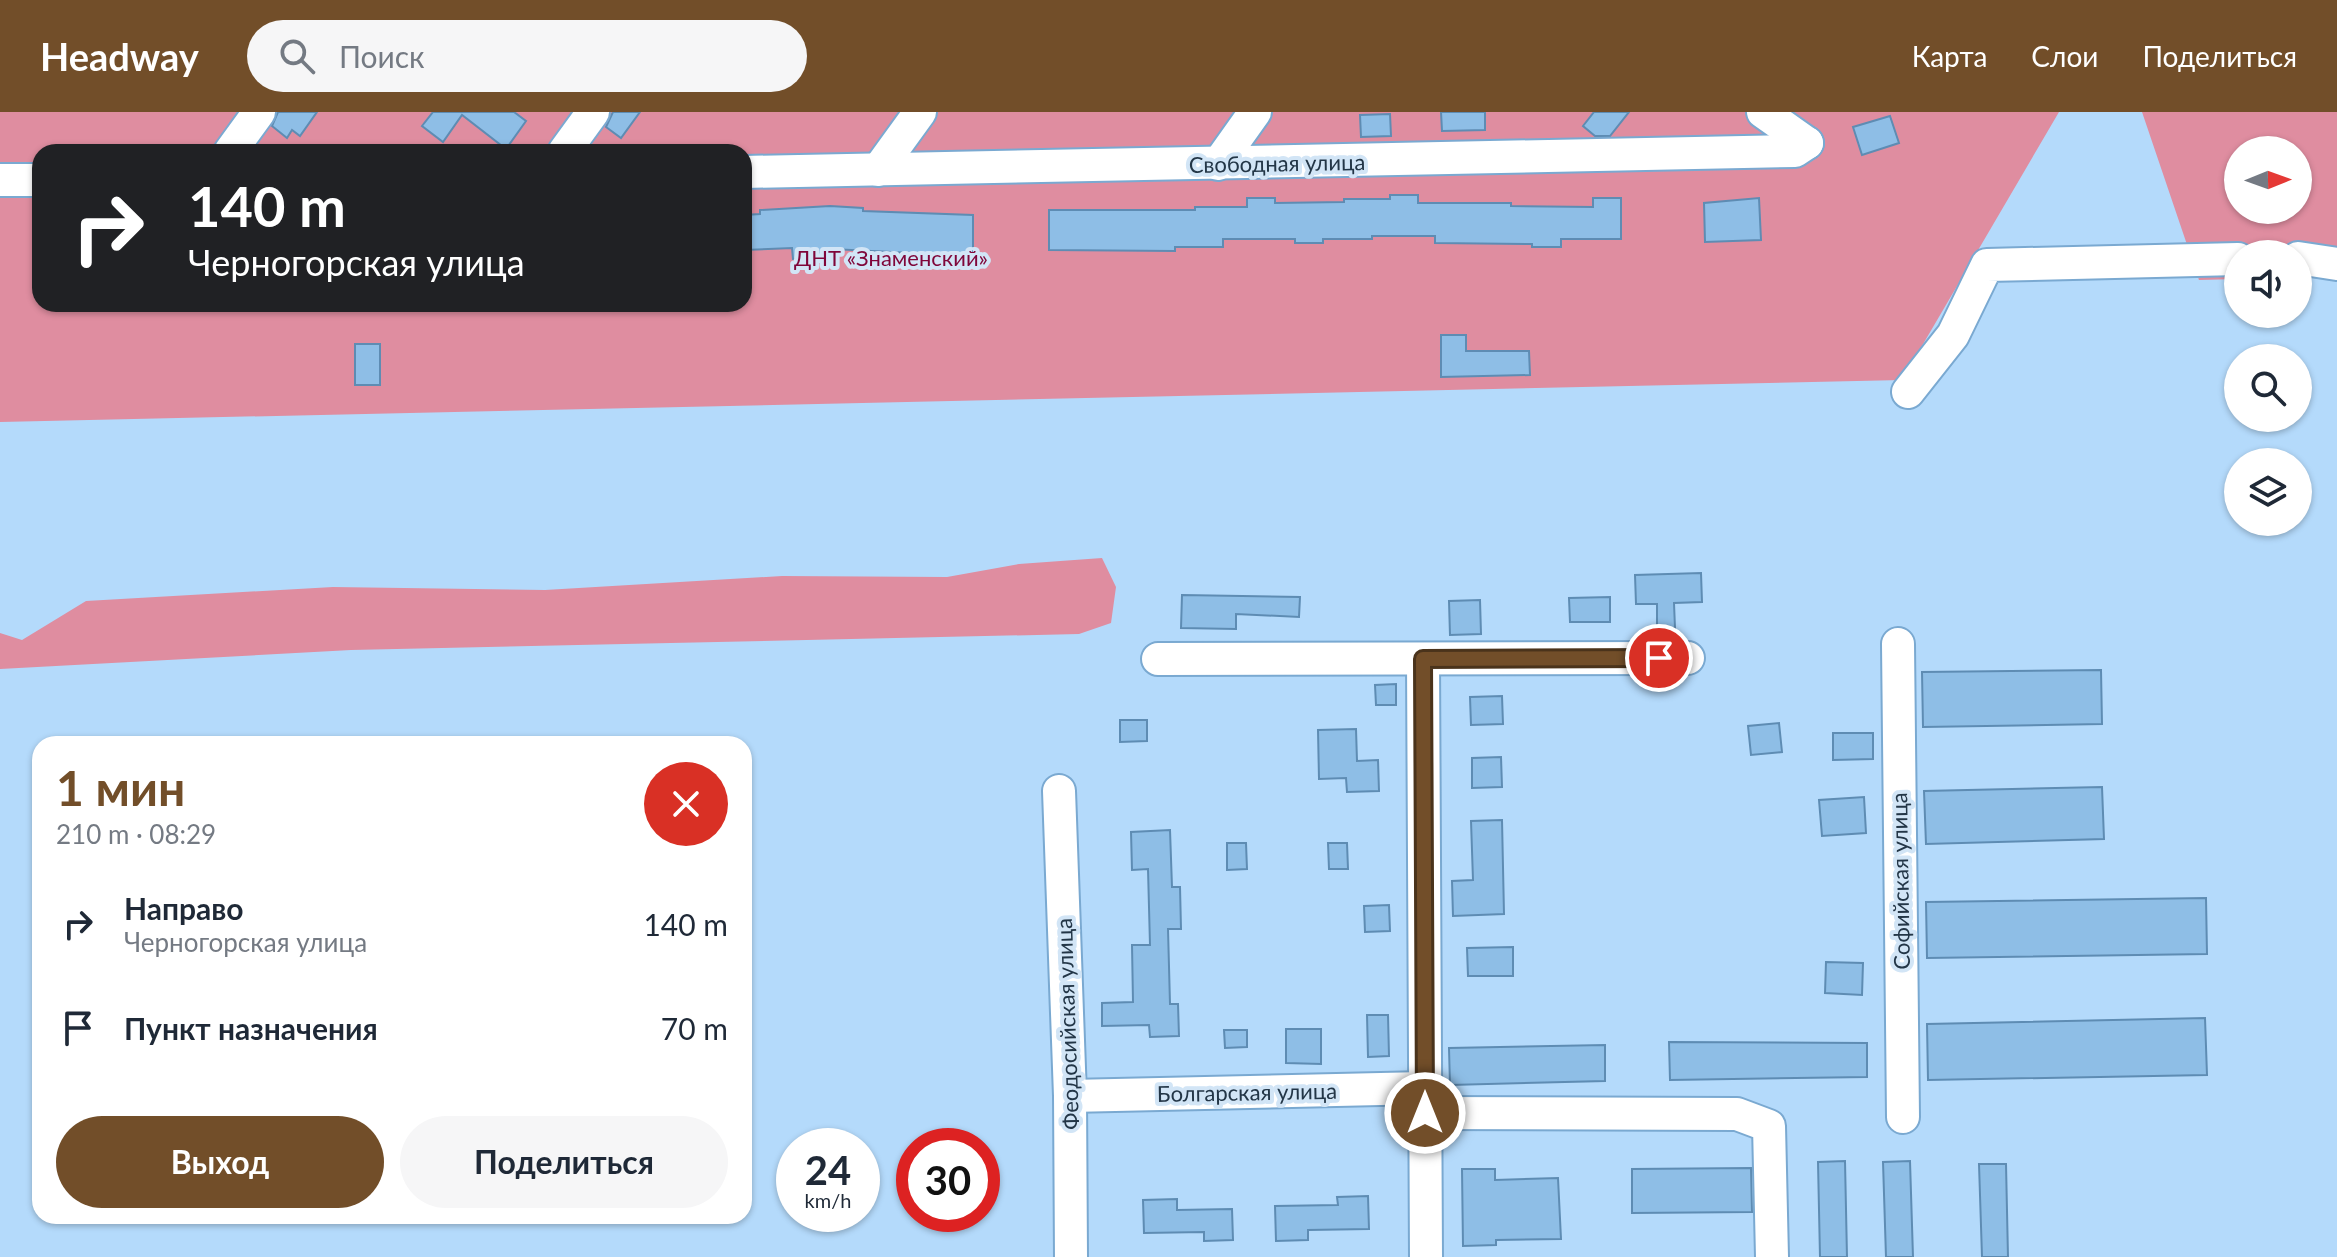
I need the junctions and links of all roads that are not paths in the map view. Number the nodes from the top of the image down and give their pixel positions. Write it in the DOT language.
graph roads {
  1 [pos="259,112"];
  2 [pos="593,112"];
  3 [pos="920,112"];
  4 [pos="1255,112"];
  5 [pos="1763,112"];
  6 [pos="1802,112"];
  7 [pos="1807,143"];
  8 [pos="236,144"];
  9 [pos="570,144"];
  10 [pos="1218,164"];
  11 [pos="878,170"];
  12 [pos="752,172"];
  13 [pos="0,180"];
  14 [pos="32,180"];
  15 [pos="2224,259"];
  16 [pos="2312,260"];
  17 [pos="2337,264"];
  18 [pos="1908,392"];
  19 [pos="1898,644"];
  20 [pos="1688,658"];
  21 [pos="1158,659"];
  22 [pos="1423,659"];
  23 [pos="1059,791"];
  24 [pos="1070,1096"];
  25 [pos="1425,1100"];
  26 [pos="1903,1117"];
  27 [pos="1071,1257"];
  28 [pos="1426,1257"];
  29 [pos="1772,1257"];
  1 -- 8 [label="street"];
  2 -- 9 [label="street"];
  3 -- 11 [label="street"];
  4 -- 10 [label="street"];
  5 -- 7 [label="street"];
  6 -- 7 [label="street"];
  7 -- 10 [label="street, Свободная улица"];
  10 -- 11 [label="street, Свободная улица"];
  11 -- 12 [label="street, Свободная улица"];
  13 -- 14 [label="street"];
  15 -- 18 [label="street"];
  16 -- 17 [label="street"];
  19 -- 26 [label="street, Софийская улица"];
  20 -- 22 [label="street"];
  21 -- 22 [label="street"];
  22 -- 25 [label="street"];
  23 -- 24 [label="street, Феодосийская улица"];
  24 -- 25 [label="street, Болгарская улица"];
  24 -- 27 [label="street, Феодосийская улица"];
  25 -- 28 [label="street"];
  25 -- 29 [label="street, Болгарская улица"];
}
